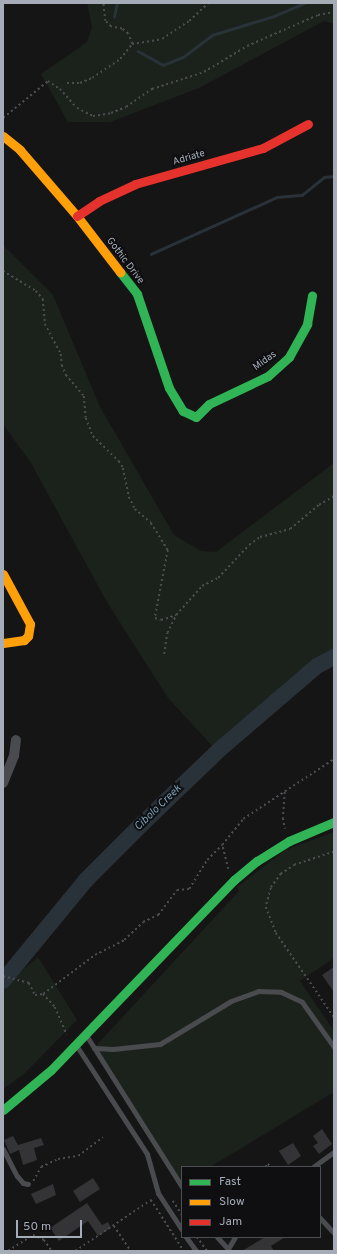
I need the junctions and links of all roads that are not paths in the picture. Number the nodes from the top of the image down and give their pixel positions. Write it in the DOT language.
graph roads {
  1 [pos="308,124"];
  2 [pos="3,136"];
  3 [pos="77,216"];
  4 [pos="312,295"];
  5 [pos="196,417"];
  6 [pos="3,574"];
  7 [pos="3,643"];
  8 [pos="16,740"];
  9 [pos="3,783"];
  10 [pos="334,822"];
  11 [pos="85,1034"];
  12 [pos="75,1045"];
  13 [pos="334,1047"];
  14 [pos="94,1048"];
  15 [pos="3,1110"];
  16 [pos="3,1149"];
  17 [pos="334,1152"];
  18 [pos="313,1166"];
  19 [pos="28,1184"];
  20 [pos="181,1185"];
  21 [pos="321,1219"];
  22 [pos="181,1228"];
  23 [pos="334,1233"];
  24 [pos="187,1238"];
  25 [pos="218,1238"];
  26 [pos="234,1238"];
  27 [pos="196,1251"];
  1 -- 3 [label="street, Adriate"];
  2 -- 3 [label="street, Gothic Drive"];
  3 -- 5 [label="street, Gothic Drive"];
  4 -- 5 [label="street, Midas"];
  6 -- 7 [label="street"];
  8 -- 9 [label="street"];
  10 -- 11 [label="street"];
  11 -- 12 [label="street"];
  11 -- 14 [label="lane"];
  12 -- 15 [label="street"];
  12 -- 22 [label="lane"];
  13 -- 14 [label="lane"];
  14 -- 20 [label="lane"];
  16 -- 19 [label="lane"];
  17 -- 18 [label="lane"];
  21 -- 23 [label="lane"];
  24 -- 27 [label="lane"];
  25 -- 26 [label="lane"];
}
